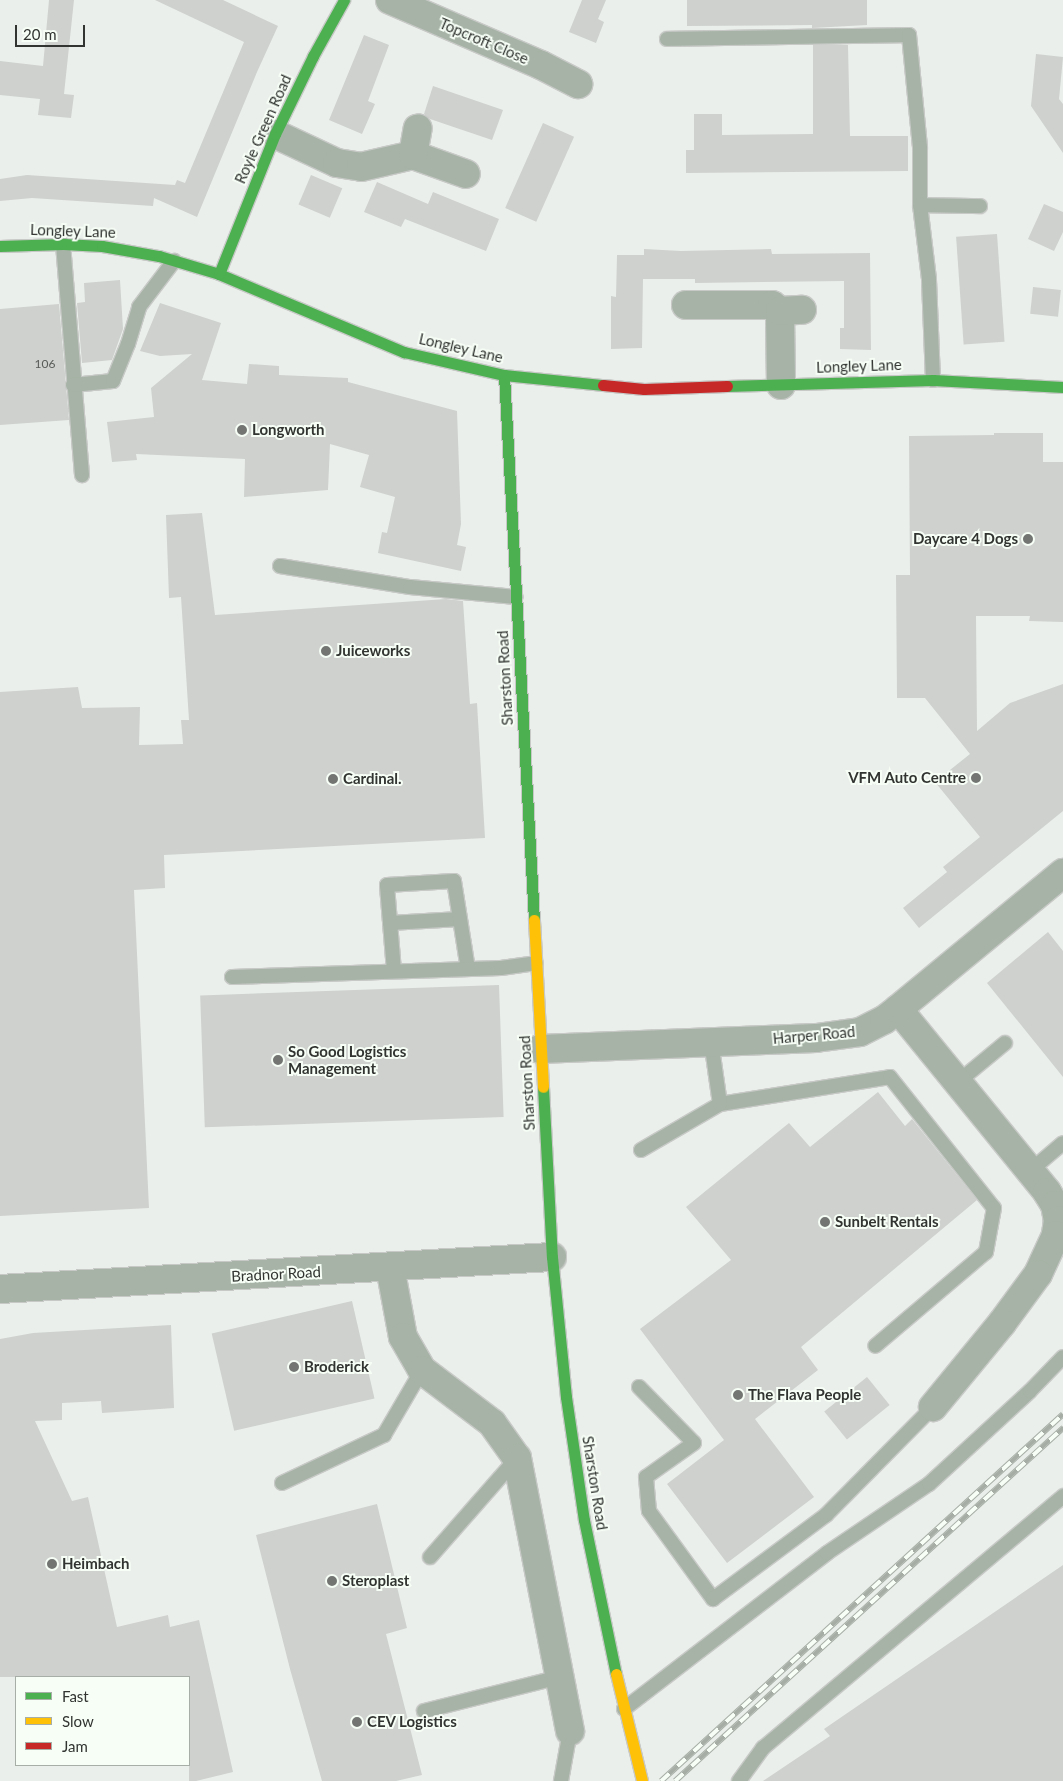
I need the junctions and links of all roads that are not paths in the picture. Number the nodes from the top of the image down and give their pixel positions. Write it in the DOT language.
graph roads {
  1 [pos="344,0"];
  2 [pos="390,0"];
  3 [pos="667,39"];
  4 [pos="578,84"];
  5 [pos="418,128"];
  6 [pos="275,134"];
  7 [pos="413,154"];
  8 [pos="466,174"];
  9 [pos="920,206"];
  10 [pos="980,206"];
  11 [pos="63,244"];
  12 [pos="0,246"];
  13 [pos="174,260"];
  14 [pos="219,274"];
  15 [pos="686,306"];
  16 [pos="504,375"];
  17 [pos="932,380"];
  18 [pos="73,385"];
  19 [pos="781,385"];
  20 [pos="1063,387"];
  21 [pos="82,474"];
  22 [pos="280,566"];
  23 [pos="516,598"];
  24 [pos="1063,873"];
  25 [pos="460,919"];
  26 [pos="390,924"];
  27 [pos="536,963"];
  28 [pos="468,969"];
  29 [pos="394,971"];
  30 [pos="232,977"];
  31 [pos="898,1009"];
  32 [pos="711,1041"];
  33 [pos="1005,1043"];
  34 [pos="540,1049"];
  35 [pos="958,1082"];
  36 [pos="720,1104"];
  37 [pos="1063,1143"];
  38 [pos="641,1150"];
  39 [pos="1030,1171"];
  40 [pos="552,1257"];
  41 [pos="390,1267"];
  42 [pos="0,1289"];
  43 [pos="876,1346"];
  44 [pos="1063,1357"];
  45 [pos="422,1370"];
  46 [pos="640,1387"];
  47 [pos="934,1407"];
  48 [pos="517,1458"];
  49 [pos="282,1483"];
  50 [pos="1063,1496"];
  51 [pos="430,1557"];
  52 [pos="559,1677"];
  53 [pos="624,1709"];
  54 [pos="424,1711"];
  55 [pos="570,1731"];
  56 [pos="561,1781"];
  57 [pos="642,1781"];
  58 [pos="739,1781"];
  1 -- 6 [label="main road, Royle Green Road"];
  2 -- 4 [label="street, Topcroft Close"];
  3 -- 9 [label="lane"];
  5 -- 7 [label="street"];
  6 -- 7 [label="street"];
  6 -- 14 [label="main road, Royle Green Road"];
  7 -- 8 [label="street"];
  9 -- 10 [label="lane"];
  9 -- 17 [label="lane"];
  11 -- 12 [label="main road, Longley Lane"];
  11 -- 13 [label="main road, Longley Lane"];
  11 -- 18 [label="lane"];
  13 -- 14 [label="main road, Longley Lane"];
  13 -- 18 [label="lane"];
  14 -- 16 [label="main road, Longley Lane"];
  15 -- 19 [label="street"];
  16 -- 19 [label="main road, Longley Lane"];
  16 -- 23 [label="main road, Sharston Road"];
  17 -- 19 [label="main road, Longley Lane"];
  17 -- 20 [label="main road, Longley Lane"];
  18 -- 21 [label="lane"];
  22 -- 23 [label="lane"];
  23 -- 27 [label="main road, Sharston Road"];
  24 -- 31 [label="street, Harper Road"];
  25 -- 26 [label="lane"];
  25 -- 26 [label="lane"];
  25 -- 28 [label="lane"];
  26 -- 29 [label="lane"];
  27 -- 28 [label="lane"];
  27 -- 34 [label="main road, Sharston Road"];
  28 -- 29 [label="lane"];
  29 -- 30 [label="lane"];
  31 -- 32 [label="street, Harper Road"];
  31 -- 35 [label="street"];
  32 -- 34 [label="street, Harper Road"];
  32 -- 36 [label="lane"];
  33 -- 35 [label="lane"];
  34 -- 40 [label="main road, Sharston Road"];
  35 -- 39 [label="street"];
  36 -- 38 [label="lane"];
  36 -- 43 [label="lane"];
  37 -- 39 [label="lane"];
  39 -- 47 [label="street"];
  40 -- 41 [label="street, Bradnor Road"];
  40 -- 53 [label="main road, Sharston Road"];
  41 -- 42 [label="street, Bradnor Road"];
  41 -- 45 [label="street"];
  44 -- 53 [label="lane"];
  45 -- 48 [label="street"];
  45 -- 49 [label="lane"];
  46 -- 47 [label="lane"];
  48 -- 51 [label="lane"];
  48 -- 52 [label="street"];
  50 -- 58 [label="lane"];
  52 -- 54 [label="lane"];
  52 -- 55 [label="street"];
  53 -- 57 [label="main road, Sharston Road"];
  55 -- 56 [label="lane"];
}
